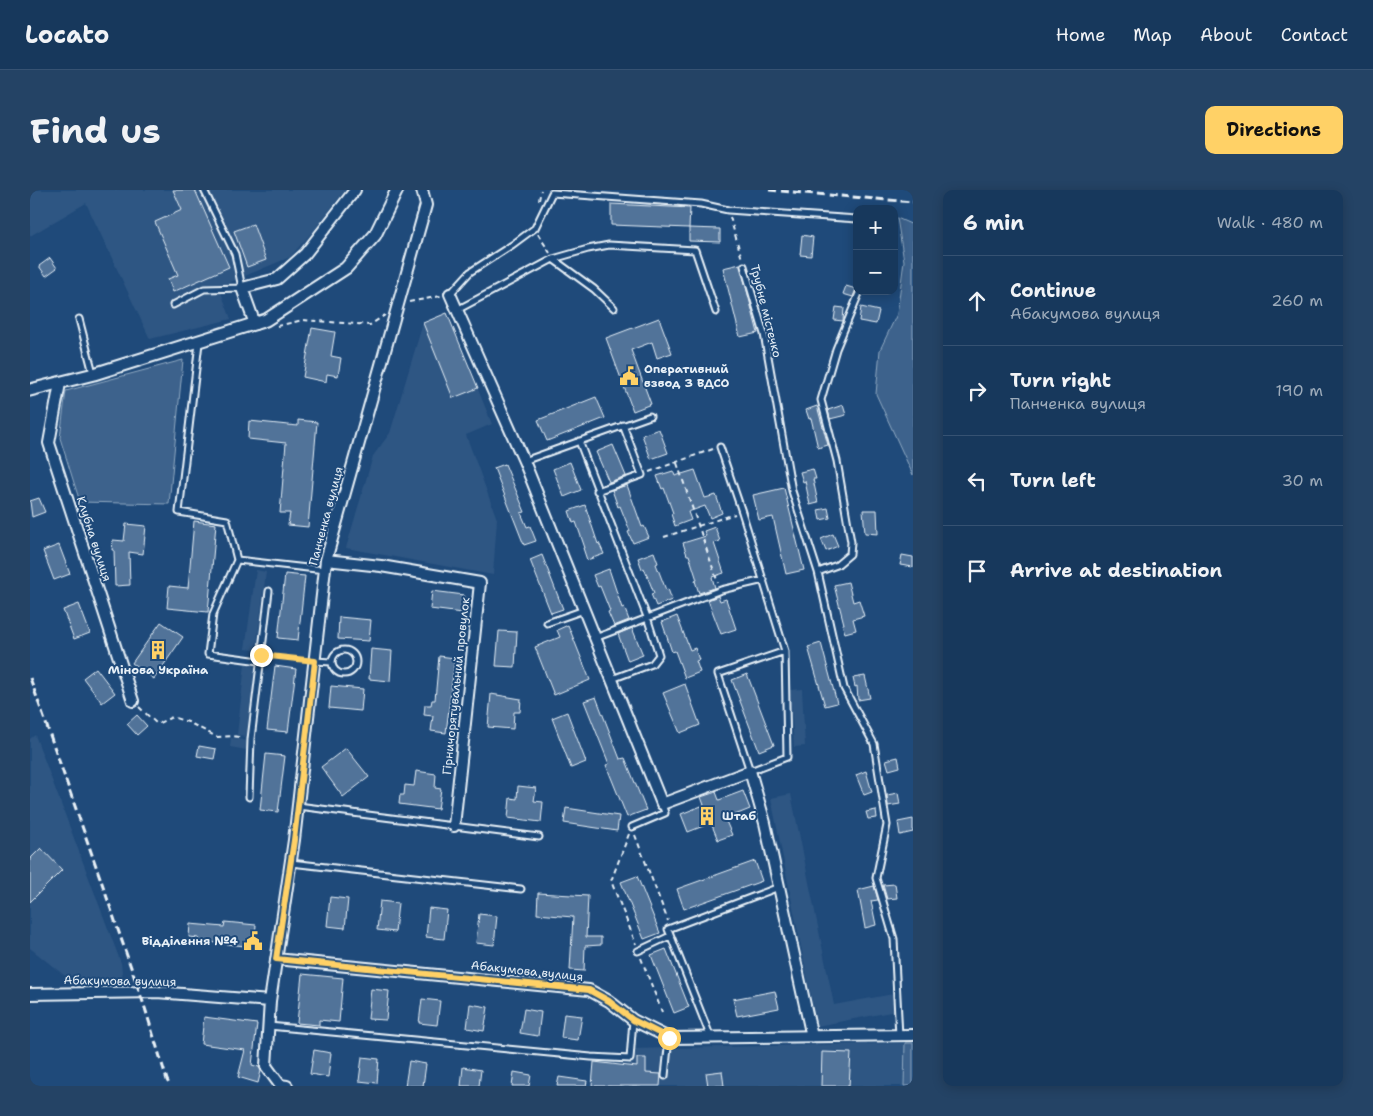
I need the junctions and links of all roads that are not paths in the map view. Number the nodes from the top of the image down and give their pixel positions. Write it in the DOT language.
graph roads {
  1 [pos="204,190"];
  2 [pos="355,190"];
  3 [pos="422,190"];
  4 [pos="397,191"];
  5 [pos="853,219"];
  6 [pos="554,259"];
  7 [pos="744,266"];
  8 [pos="242,288"];
  9 [pos="450,294"];
  10 [pos="858,295"];
  11 [pos="173,305"];
  12 [pos="614,308"];
  13 [pos="458,310"];
  14 [pos="716,312"];
  15 [pos="79,319"];
  16 [pos="255,324"];
  17 [pos="199,342"];
  18 [pos="94,374"];
  19 [pos="60,384"];
  20 [pos="30,390"];
  21 [pos="650,416"];
  22 [pos="623,425"];
  23 [pos="579,441"];
  24 [pos="720,447"];
  25 [pos="524,461"];
  26 [pos="597,491"];
  27 [pos="237,560"];
  28 [pos="326,565"];
  29 [pos="818,572"];
  30 [pos="764,580"];
  31 [pos="269,590"];
  32 [pos="584,610"];
  33 [pos="647,617"];
  34 [pos="548,623"];
  35 [pos="595,638"];
  36 [pos="785,651"];
  37 [pos="261,658"];
  38 [pos="315,661"];
  39 [pos="331,662"];
  40 [pos="612,679"];
  41 [pos="133,700"];
  42 [pos="750,771"];
  43 [pos="249,797"];
  44 [pos="662,804"];
  45 [pos="298,806"];
  46 [pos="454,826"];
  47 [pos="632,827"];
  48 [pos="539,837"];
  49 [pos="290,863"];
  50 [pos="779,887"];
  51 [pos="520,889"];
  52 [pos="670,936"];
  53 [pos="638,951"];
  54 [pos="276,959"];
  55 [pos="30,994"];
  56 [pos="270,1001"];
  57 [pos="633,1020"];
  58 [pos="268,1026"];
  59 [pos="913,1035"];
  60 [pos="899,1036"];
  61 [pos="669,1038"];
  62 [pos="711,1038"];
  63 [pos="812,1038"];
  64 [pos="665,1076"];
  65 [pos="286,1086"];
  1 -- 8 [label="lane"];
  2 -- 8 [label="street"];
  3 -- 28 [label="street, Панченка вулиця"];
  4 -- 16 [label="street"];
  5 -- 9 [label="lane"];
  6 -- 12 [label="lane"];
  6 -- 13 [label="lane"];
  6 -- 14 [label="lane"];
  7 -- 29 [label="lane, Трубне містечко"];
  8 -- 11 [label="lane"];
  8 -- 16 [label="street"];
  9 -- 13 [label="street"];
  10 -- 29 [label="lane"];
  13 -- 25 [label="street"];
  15 -- 18 [label="lane"];
  16 -- 17 [label="street"];
  17 -- 18 [label="street"];
  17 -- 27 [label="lane"];
  18 -- 19 [label="street"];
  19 -- 20 [label="street"];
  19 -- 41 [label="street, Клубна вулиця"];
  21 -- 22 [label="lane"];
  22 -- 23 [label="lane"];
  22 -- 26 [label="lane"];
  23 -- 25 [label="lane"];
  23 -- 26 [label="lane"];
  24 -- 30 [label="lane"];
  25 -- 32 [label="street"];
  26 -- 33 [label="lane"];
  27 -- 28 [label="lane"];
  27 -- 37 [label="lane"];
  28 -- 38 [label="street, Панченка вулиця"];
  28 -- 46 [label="street, Гірничорятувальний провулок"];
  29 -- 60 [label="lane, Трубне містечко"];
  30 -- 33 [label="lane"];
  30 -- 36 [label="lane"];
  31 -- 37 [label="lane"];
  32 -- 34 [label="lane"];
  32 -- 35 [label="street"];
  33 -- 35 [label="lane"];
  33 -- 40 [label="lane"];
  35 -- 40 [label="street"];
  36 -- 42 [label="lane"];
  36 -- 42 [label="lane"];
  37 -- 43 [label="lane"];
  38 -- 39 [label="lane"];
  38 -- 45 [label="street, Панченка вулиця"];
  39 -- 39 [label="lane"];
  40 -- 44 [label="street"];
  42 -- 44 [label="street"];
  42 -- 50 [label="street"];
  44 -- 47 [label="lane"];
  45 -- 46 [label="lane"];
  45 -- 49 [label="street, Панченка вулиця"];
  46 -- 48 [label="lane"];
  49 -- 51 [label="lane"];
  49 -- 54 [label="street, Панченка вулиця"];
  50 -- 52 [label="lane"];
  50 -- 63 [label="street"];
  52 -- 53 [label="lane"];
  52 -- 62 [label="lane"];
  54 -- 56 [label="street, Панченка вулиця"];
  54 -- 57 [label="street, Абакумова вулиця"];
  55 -- 56 [label="street, Абакумова вулиця"];
  56 -- 58 [label="street, Панченка вулиця"];
  57 -- 58 [label="lane"];
  57 -- 61 [label="street, Абакумова вулиця"];
  58 -- 65 [label="street, Панченка вулиця"];
  59 -- 60 [label="street, Абакумова вулиця"];
  60 -- 63 [label="street, Абакумова вулиця"];
  61 -- 62 [label="street, Абакумова вулиця"];
  61 -- 64 [label="lane"];
  62 -- 63 [label="street, Абакумова вулиця"];
}
